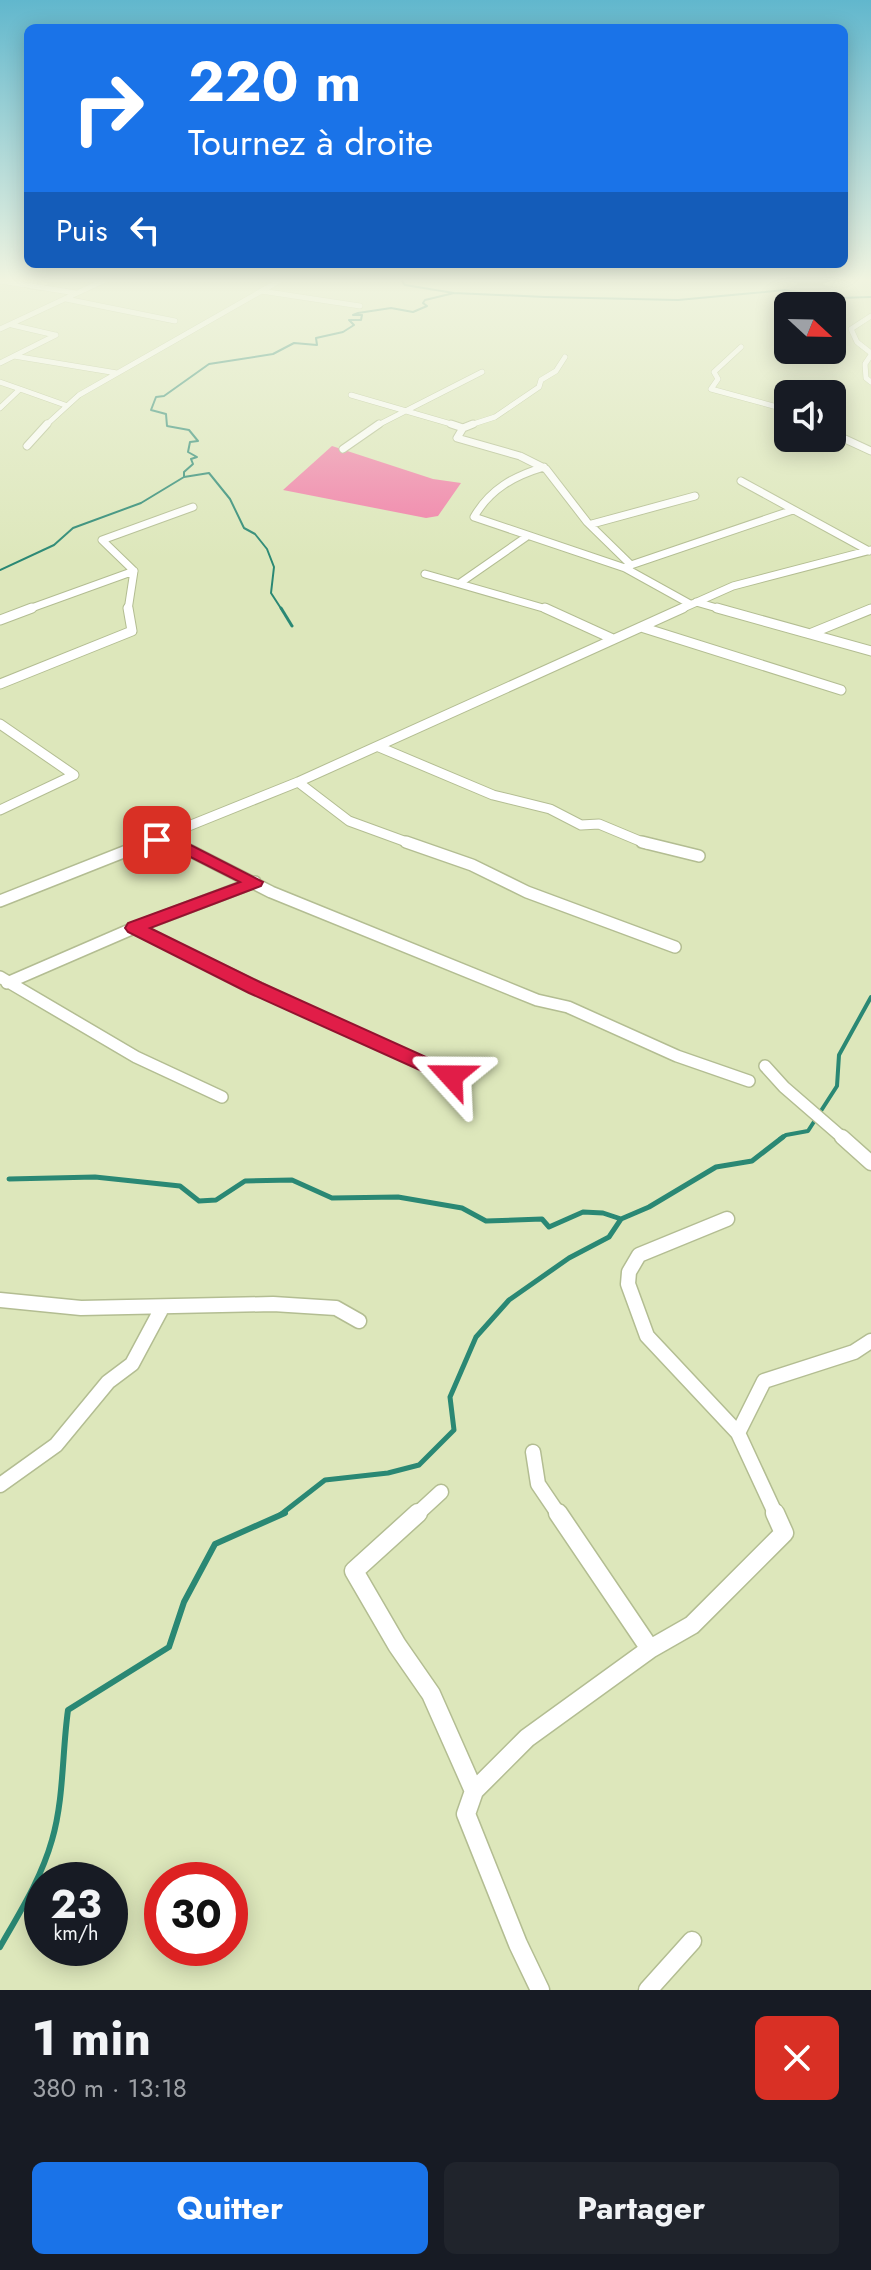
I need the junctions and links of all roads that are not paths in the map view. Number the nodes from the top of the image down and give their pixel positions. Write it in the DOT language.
graph roads {
  1 [pos="116,374"];
  2 [pos="478,374"];
  3 [pos="551,374"];
  4 [pos="715,374"];
  5 [pos="0,382"];
  6 [pos="20,389"];
  7 [pos="351,395"];
  8 [pos="65,405"];
  9 [pos="774,406"];
  10 [pos="0,408"];
  11 [pos="403,411"];
  12 [pos="463,428"];
  13 [pos="846,439"];
  14 [pos="27,446"];
  15 [pos="343,449"];
  16 [pos="871,451"];
  17 [pos="544,467"];
  18 [pos="741,481"];
  19 [pos="695,496"];
  20 [pos="193,507"];
  21 [pos="793,510"];
  22 [pos="592,524"];
  23 [pos="526,537"];
  24 [pos="870,550"];
  25 [pos="628,566"];
  26 [pos="134,571"];
  27 [pos="425,574"];
  28 [pos="460,583"];
  29 [pos="693,603"];
  30 [pos="871,609"];
  31 [pos="0,620"];
  32 [pos="641,627"];
  33 [pos="807,633"];
  34 [pos="613,639"];
  35 [pos="871,651"];
  36 [pos="0,684"];
  37 [pos="841,690"];
  38 [pos="0,724"];
  39 [pos="379,747"];
  40 [pos="298,782"];
  41 [pos="0,810"];
  42 [pos="157,840"];
  43 [pos="699,856"];
  44 [pos="255,882"];
  45 [pos="0,901"];
  46 [pos="134,928"];
  47 [pos="675,947"];
  48 [pos="4,980"];
  49 [pos="765,1066"];
  50 [pos="451,1076"];
  51 [pos="749,1081"];
  52 [pos="222,1097"];
  53 [pos="871,1163"];
  54 [pos="727,1219"];
  55 [pos="0,1300"];
  56 [pos="162,1308"];
  57 [pos="359,1321"];
  58 [pos="871,1341"];
  59 [pos="738,1433"];
  60 [pos="533,1452"];
  61 [pos="0,1485"];
  62 [pos="441,1492"];
  63 [pos="650,1649"];
  64 [pos="474,1791"];
  65 [pos="692,1941"];
  66 [pos="540,1990"];
  67 [pos="648,1990"];
  1 -- 8 [label="street"];
  2 -- 11 [label="street"];
  3 -- 12 [label="street"];
  4 -- 9 [label="street"];
  5 -- 6 [label="street"];
  6 -- 8 [label="street"];
  6 -- 10 [label="street"];
  7 -- 11 [label="street"];
  8 -- 14 [label="street"];
  11 -- 12 [label="street"];
  11 -- 15 [label="street"];
  12 -- 17 [label="street"];
  13 -- 16 [label="street"];
  17 -- 22 [label="street"];
  17 -- 23 [label="street"];
  18 -- 21 [label="street"];
  19 -- 22 [label="street"];
  20 -- 26 [label="street"];
  21 -- 24 [label="street"];
  21 -- 25 [label="street"];
  22 -- 25 [label="street"];
  23 -- 25 [label="street"];
  23 -- 28 [label="street"];
  24 -- 29 [label="street"];
  25 -- 29 [label="street"];
  26 -- 31 [label="street"];
  26 -- 36 [label="street"];
  27 -- 28 [label="street"];
  28 -- 34 [label="street"];
  29 -- 32 [label="street"];
  29 -- 33 [label="street"];
  30 -- 33 [label="street"];
  32 -- 34 [label="street"];
  32 -- 37 [label="street"];
  33 -- 35 [label="street"];
  34 -- 39 [label="street"];
  38 -- 41 [label="street"];
  39 -- 40 [label="street"];
  39 -- 43 [label="street"];
  40 -- 42 [label="street"];
  40 -- 47 [label="street"];
  42 -- 44 [label="street"];
  42 -- 45 [label="street"];
  44 -- 46 [label="street"];
  44 -- 51 [label="street"];
  46 -- 48 [label="street"];
  46 -- 50 [label="street"];
  48 -- 52 [label="street"];
  49 -- 53 [label="street"];
  54 -- 59 [label="street"];
  55 -- 56 [label="street"];
  56 -- 57 [label="street"];
  56 -- 61 [label="street"];
  58 -- 59 [label="street"];
  59 -- 63 [label="street"];
  60 -- 63 [label="street"];
  62 -- 64 [label="street"];
  63 -- 64 [label="street"];
  64 -- 66 [label="street"];
  65 -- 67 [label="street"];
}
